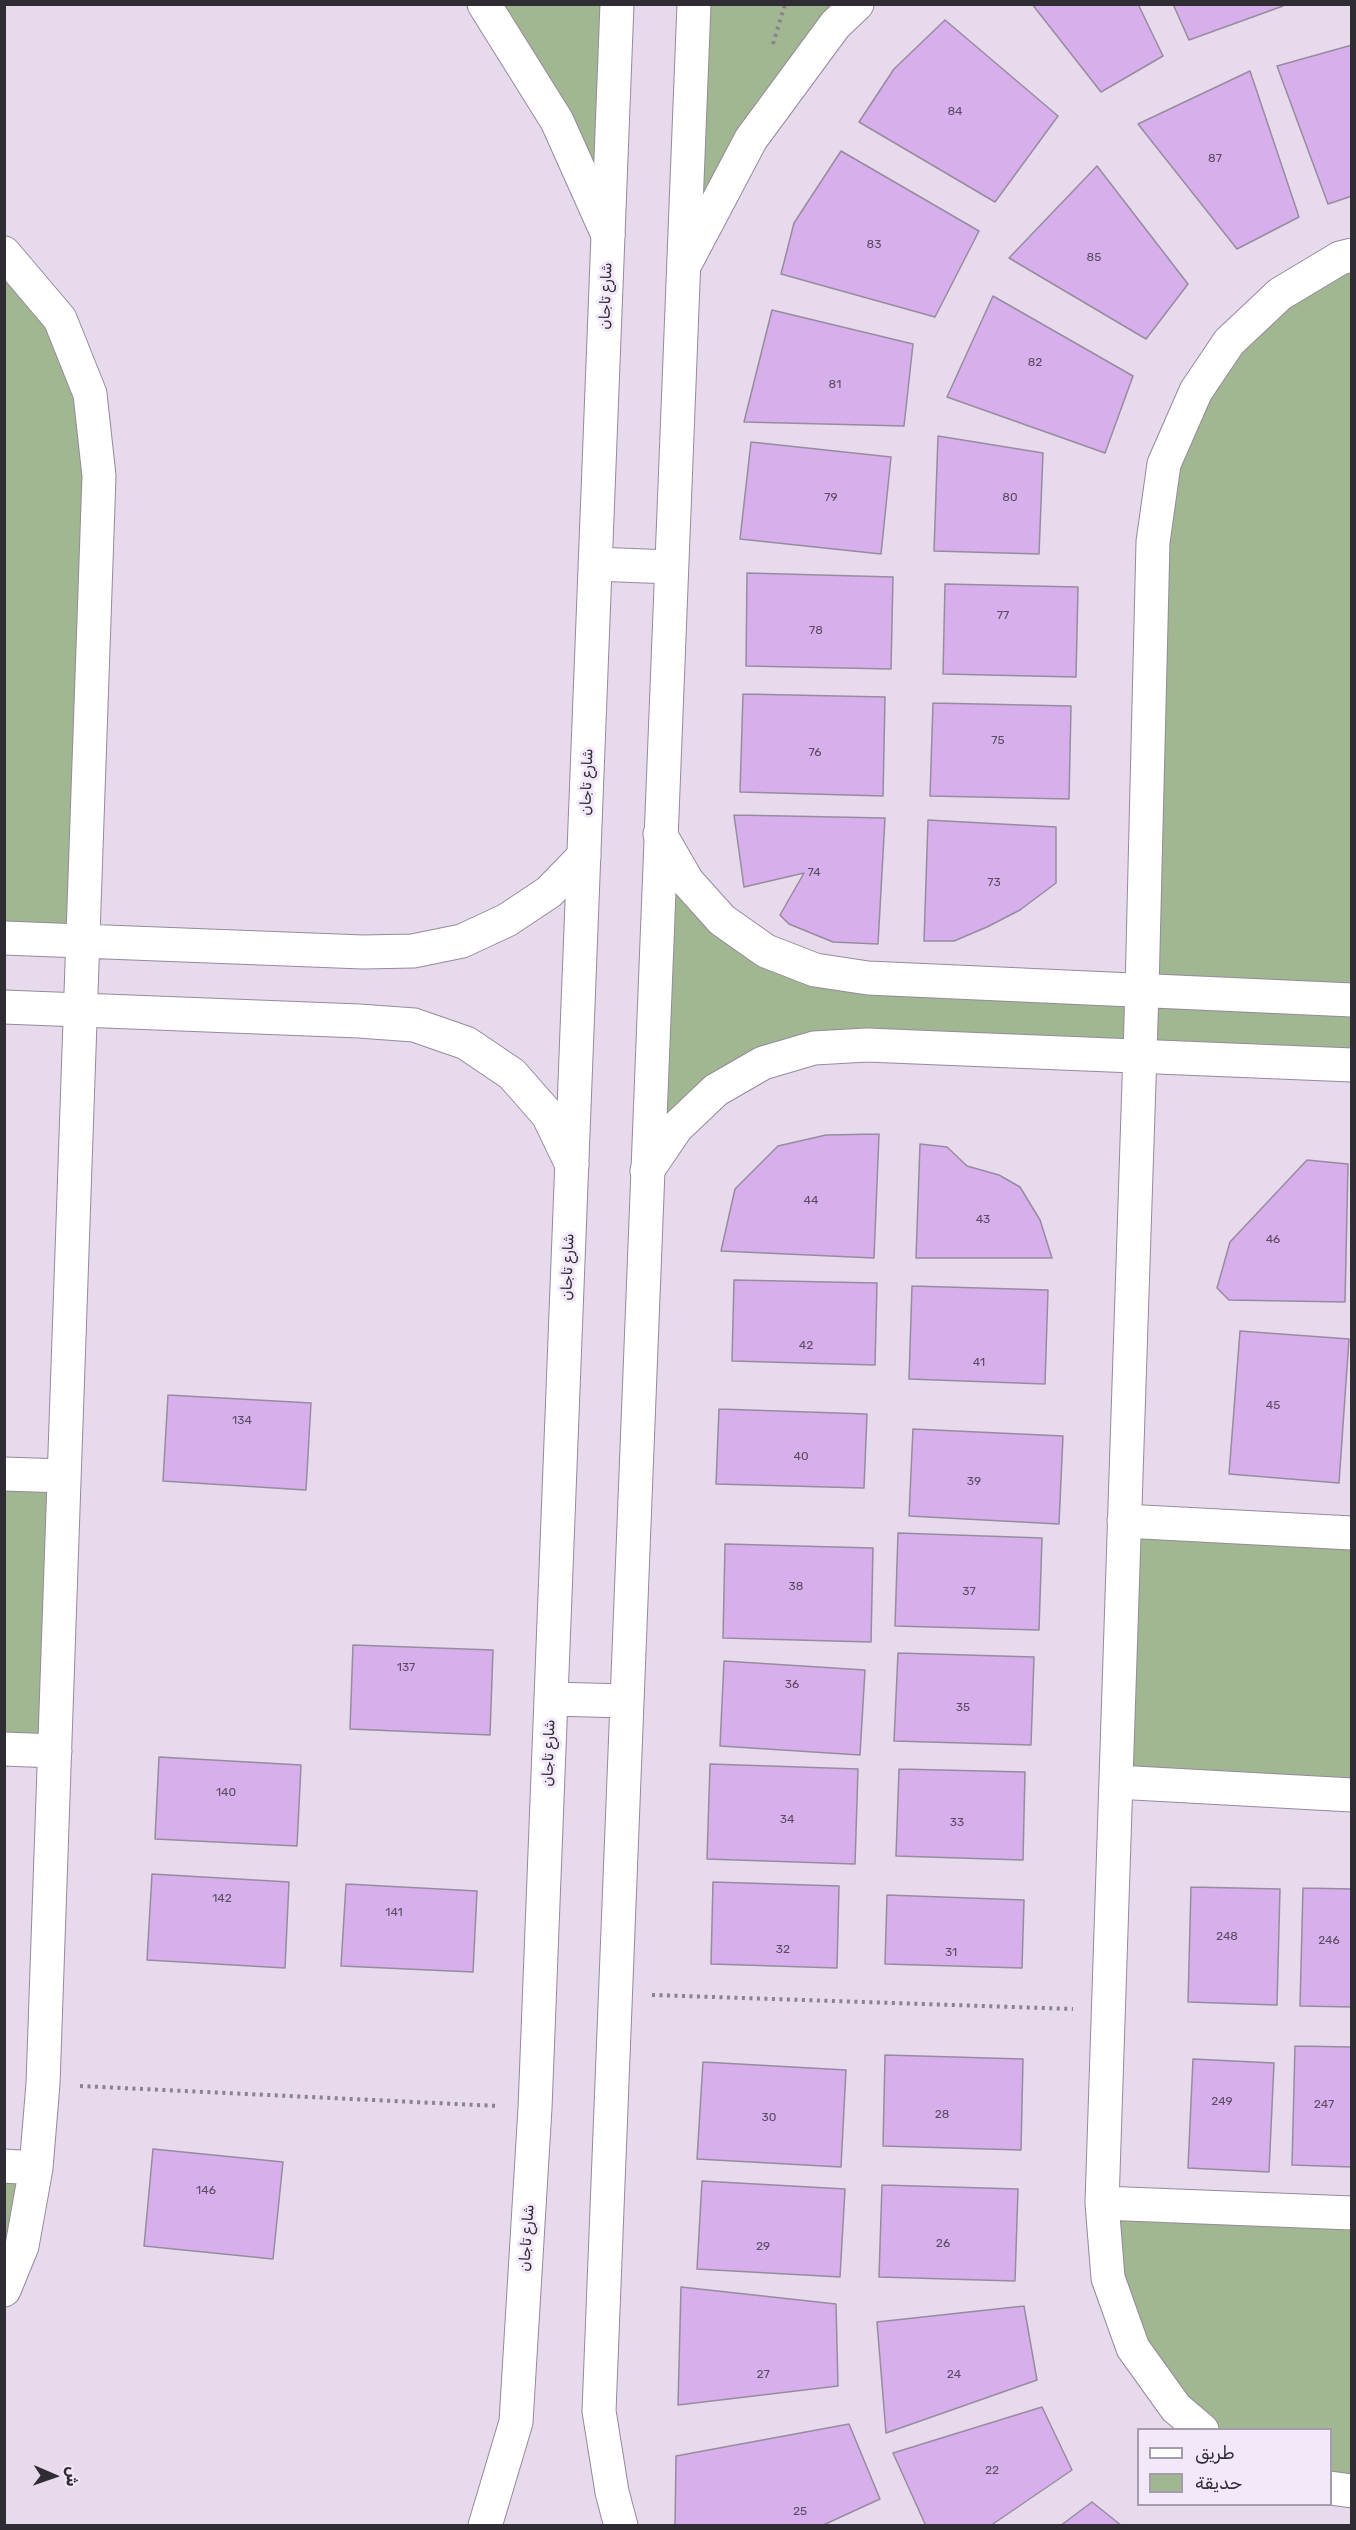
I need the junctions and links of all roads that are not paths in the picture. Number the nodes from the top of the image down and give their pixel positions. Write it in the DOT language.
graph roads {
  1 [pos="484,4"];
  2 [pos="617,4"];
  3 [pos="694,4"];
  4 [pos="857,4"];
  5 [pos="608,235"];
  6 [pos="4,253"];
  7 [pos="1352,255"];
  8 [pos="685,264"];
  9 [pos="595,564"];
  10 [pos="670,567"];
  11 [pos="660,834"];
  12 [pos="584,856"];
  13 [pos="4,938"];
  14 [pos="82,941"];
  15 [pos="1142,991"];
  16 [pos="1352,1000"];
  17 [pos="4,1007"];
  18 [pos="80,1010"];
  19 [pos="1139,1056"];
  20 [pos="1352,1065"];
  21 [pos="572,1165"];
  22 [pos="647,1171"];
  23 [pos="4,1474"];
  24 [pos="64,1476"];
  25 [pos="1124,1521"];
  26 [pos="1352,1533"];
  27 [pos="551,1699"];
  28 [pos="627,1701"];
  29 [pos="4,1749"];
  30 [pos="55,1752"];
  31 [pos="1116,1782"];
  32 [pos="1352,1795"];
  33 [pos="20,2167"];
  34 [pos="1102,2203"];
  35 [pos="1352,2213"];
  36 [pos="4,2289"];
  37 [pos="1200,2428"];
  38 [pos="1332,2488"];
  39 [pos="1352,2491"];
  40 [pos="485,2526"];
  41 [pos="621,2526"];
  1 -- 5 [label="street"];
  2 -- 5 [label="street, شارع تاجان"];
  3 -- 8 [label="street"];
  4 -- 8 [label="street"];
  5 -- 9 [label="street, شارع تاجان"];
  6 -- 14 [label="street"];
  7 -- 15 [label="street"];
  8 -- 10 [label="street"];
  9 -- 10 [label="street"];
  9 -- 12 [label="street, شارع تاجان"];
  10 -- 11 [label="street"];
  11 -- 15 [label="street"];
  11 -- 22 [label="street"];
  12 -- 14 [label="street"];
  12 -- 21 [label="street, شارع تاجان"];
  13 -- 14 [label="street"];
  14 -- 18 [label="street"];
  15 -- 16 [label="street"];
  15 -- 19 [label="street"];
  17 -- 18 [label="street"];
  18 -- 21 [label="street"];
  18 -- 24 [label="street"];
  19 -- 20 [label="street"];
  19 -- 22 [label="street"];
  19 -- 25 [label="street"];
  21 -- 27 [label="street, شارع تاجان"];
  22 -- 28 [label="street"];
  23 -- 24 [label="street"];
  24 -- 30 [label="street"];
  25 -- 26 [label="street"];
  25 -- 31 [label="street"];
  27 -- 28 [label="street"];
  27 -- 40 [label="street, شارع تاجان"];
  28 -- 41 [label="street"];
  29 -- 30 [label="street"];
  30 -- 33 [label="street"];
  31 -- 32 [label="street"];
  31 -- 34 [label="street"];
  33 -- 36 [label="street"];
  34 -- 35 [label="street"];
  34 -- 37 [label="street"];
  38 -- 39 [label="street"];
}
